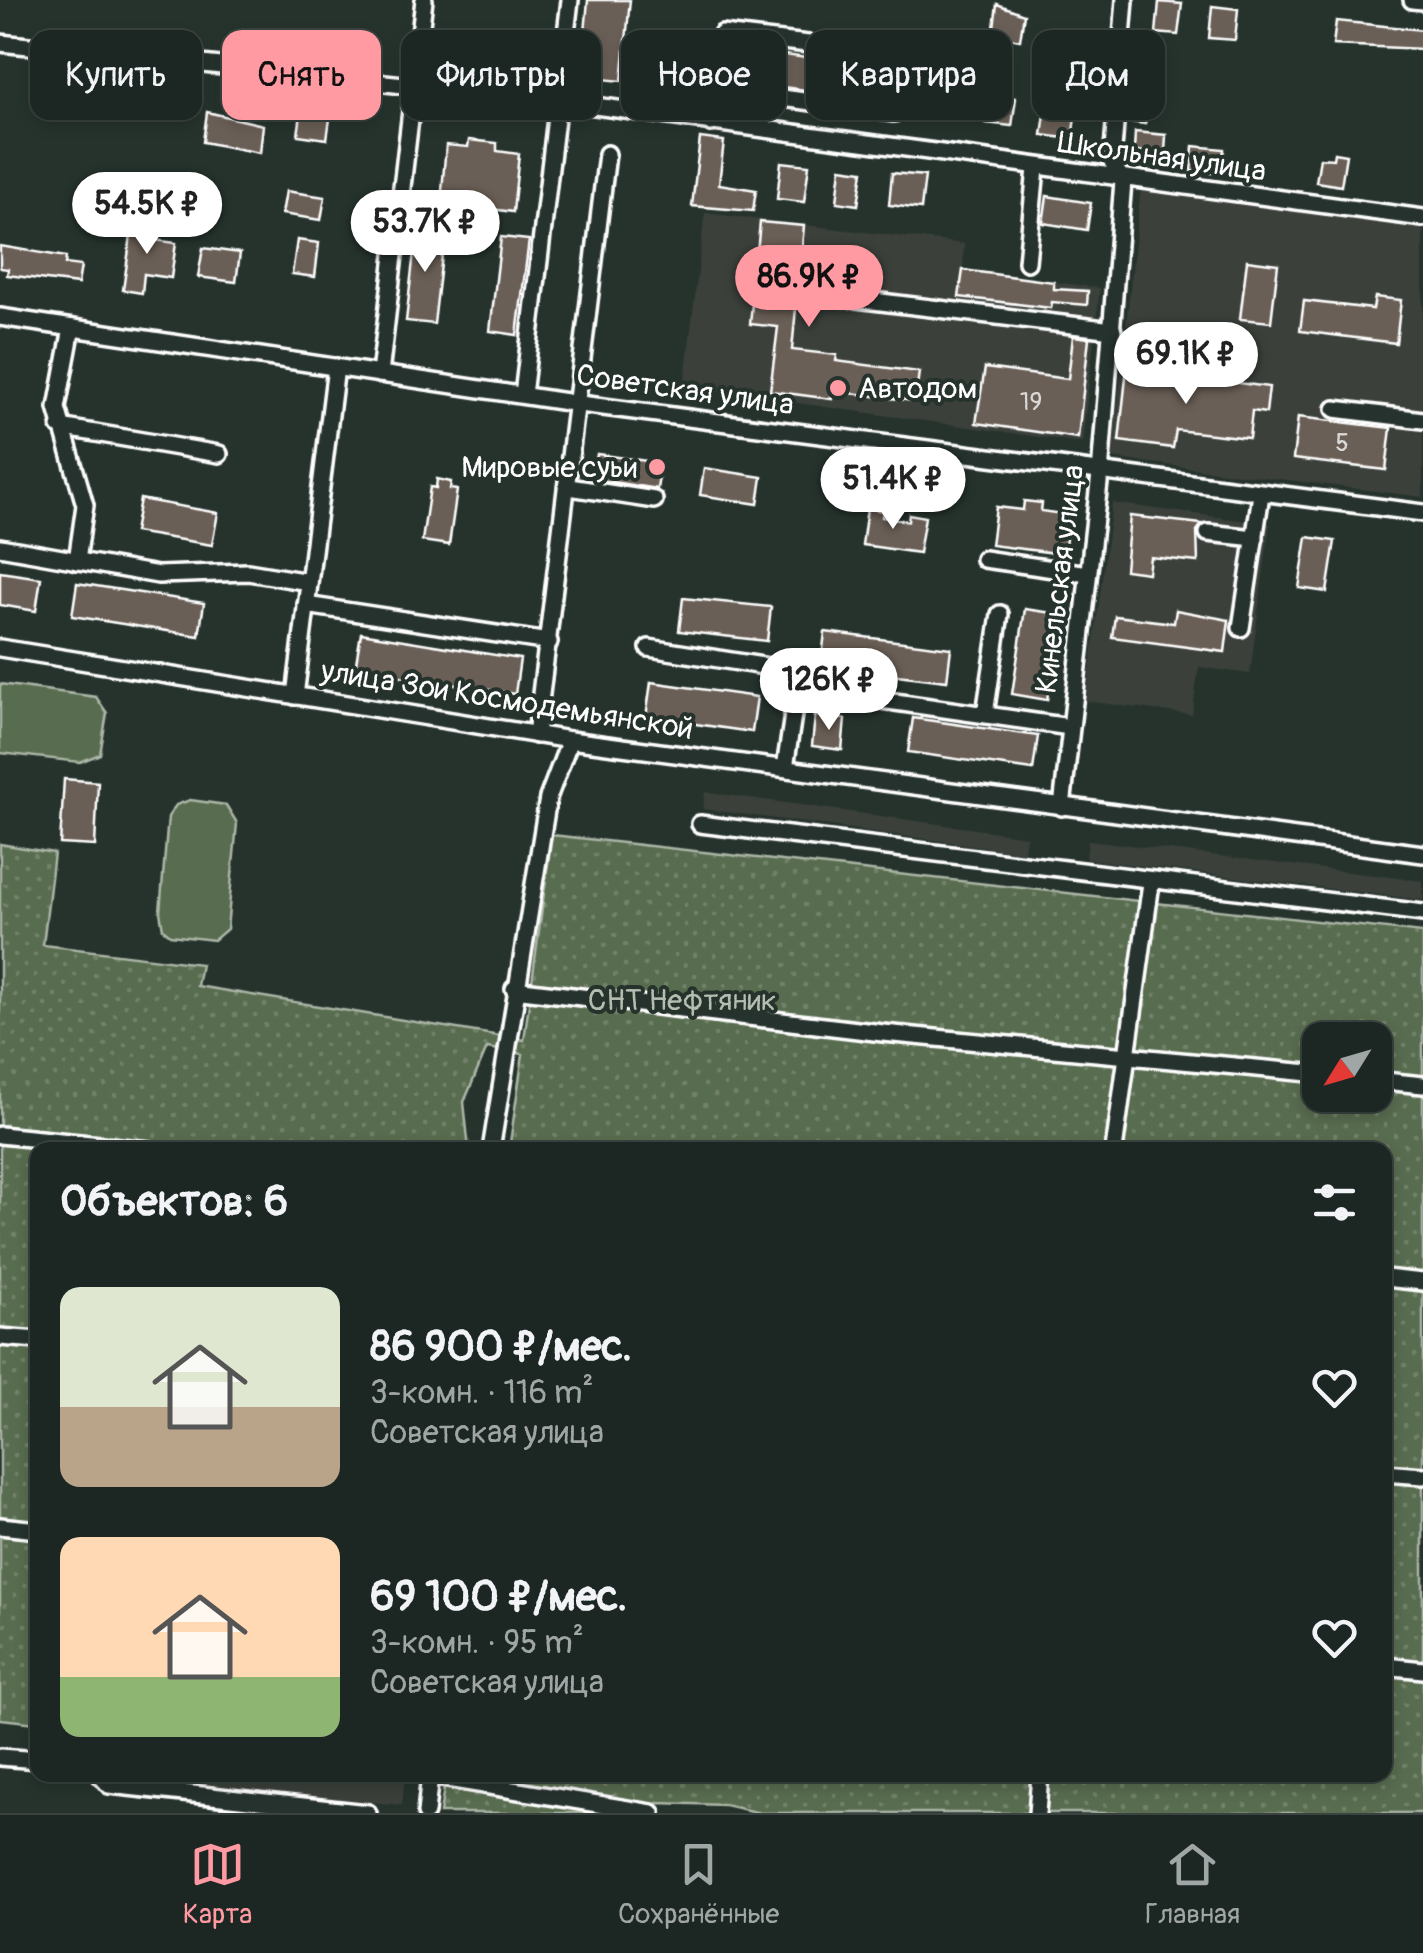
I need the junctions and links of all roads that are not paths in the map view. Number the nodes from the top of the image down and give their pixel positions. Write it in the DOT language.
graph roads {
  1 [pos="424,0"];
  2 [pos="570,0"];
  3 [pos="1126,0"];
  4 [pos="1412,0"];
  5 [pos="1423,1"];
  6 [pos="420,30"];
  7 [pos="566,30"];
  8 [pos="0,43"];
  9 [pos="401,86"];
  10 [pos="601,107"];
  11 [pos="409,120"];
  12 [pos="556,120"];
  13 [pos="711,122"];
  14 [pos="607,154"];
  15 [pos="1036,168"];
  16 [pos="1122,181"];
  17 [pos="1423,218"];
  18 [pos="1028,262"];
  19 [pos="823,295"];
  20 [pos="0,317"];
  21 [pos="72,328"];
  22 [pos="1112,330"];
  23 [pos="336,367"];
  24 [pos="380,374"];
  25 [pos="523,396"];
  26 [pos="580,404"];
  27 [pos="1335,409"];
  28 [pos="1423,420"];
  29 [pos="60,427"];
  30 [pos="219,454"];
  31 [pos="1100,474"];
  32 [pos="569,487"];
  33 [pos="1261,494"];
  34 [pos="654,500"];
  35 [pos="1423,514"];
  36 [pos="1208,533"];
  37 [pos="1254,538"];
  38 [pos="0,547"];
  39 [pos="984,559"];
  40 [pos="77,560"];
  41 [pos="1088,574"];
  42 [pos="310,582"];
  43 [pos="306,606"];
  44 [pos="1000,614"];
  45 [pos="1240,628"];
  46 [pos="549,642"];
  47 [pos="0,648"];
  48 [pos="649,648"];
  49 [pos="798,688"];
  50 [pos="296,696"];
  51 [pos="985,714"];
  52 [pos="1070,727"];
  53 [pos="536,735"];
  54 [pos="570,740"];
  55 [pos="785,768"];
  56 [pos="1062,807"];
  57 [pos="700,824"];
  58 [pos="1423,854"];
  59 [pos="1151,883"];
  60 [pos="1423,913"];
  61 [pos="514,989"];
  62 [pos="1128,1054"];
  63 [pos="1302,1072"];
  64 [pos="1392,1082"];
  65 [pos="1423,1085"];
  66 [pos="0,1135"];
  67 [pos="70,1142"];
  68 [pos="492,1142"];
  69 [pos="1115,1142"];
  70 [pos="1392,1279"];
  71 [pos="1423,1282"];
  72 [pos="0,1336"];
  73 [pos="30,1339"];
  74 [pos="1392,1474"];
  75 [pos="1423,1476"];
  76 [pos="0,1526"];
  77 [pos="30,1529"];
  78 [pos="1392,1667"];
  79 [pos="1423,1670"];
  80 [pos="0,1757"];
  81 [pos="30,1759"];
  82 [pos="105,1782"];
  83 [pos="428,1782"];
  84 [pos="464,1782"];
  85 [pos="1039,1782"];
  86 [pos="330,1811"];
  87 [pos="368,1813"];
  88 [pos="426,1813"];
  89 [pos="652,1813"];
  90 [pos="1036,1813"];
  1 -- 6 [label="street"];
  2 -- 7 [label="street"];
  3 -- 16 [label="street, Кинельская улица"];
  4 -- 5 [label="street"];
  8 -- 9 [label="street, Школьная улица"];
  10 -- 13 [label="street, Школьная улица"];
  11 -- 24 [label="street"];
  12 -- 25 [label="street"];
  13 -- 15 [label="street, Школьная улица"];
  14 -- 26 [label="street"];
  15 -- 16 [label="street, Школьная улица"];
  15 -- 18 [label="street"];
  16 -- 17 [label="street, Школьная улица"];
  16 -- 22 [label="street, Кинельская улица"];
  19 -- 22 [label="street"];
  20 -- 21 [label="street, Советская улица"];
  21 -- 23 [label="street, Советская улица"];
  21 -- 29 [label="street"];
  22 -- 31 [label="street, Кинельская улица"];
  23 -- 24 [label="street, Советская улица"];
  23 -- 42 [label="street"];
  24 -- 25 [label="street, Советская улица"];
  25 -- 26 [label="street, Советская улица"];
  26 -- 31 [label="street, Советская улица"];
  26 -- 32 [label="street"];
  27 -- 28 [label="street"];
  29 -- 30 [label="street"];
  29 -- 40 [label="street"];
  31 -- 33 [label="street, Советская улица"];
  31 -- 41 [label="street, Кинельская улица"];
  32 -- 34 [label="street"];
  32 -- 46 [label="street"];
  33 -- 35 [label="street, Советская улица"];
  33 -- 37 [label="street"];
  36 -- 37 [label="street"];
  37 -- 45 [label="street"];
  38 -- 40 [label="street"];
  39 -- 41 [label="street"];
  40 -- 42 [label="street"];
  41 -- 52 [label="street, Кинельская улица"];
  42 -- 43 [label="street"];
  43 -- 46 [label="street"];
  43 -- 50 [label="street"];
  44 -- 51 [label="street"];
  46 -- 53 [label="street"];
  47 -- 50 [label="street, улица Зои Космодемьянской"];
  48 -- 49 [label="street"];
  49 -- 51 [label="street"];
  49 -- 55 [label="street"];
  50 -- 53 [label="street, улица Зои Космодемьянской"];
  51 -- 52 [label="street"];
  52 -- 56 [label="street, Кинельская улица"];
  53 -- 54 [label="street, улица Зои Космодемьянской"];
  54 -- 55 [label="street, улица Зои Космодемьянской"];
  54 -- 61 [label="street"];
  55 -- 56 [label="street, улица Зои Космодемьянской"];
  56 -- 58 [label="street, улица Зои Космодемьянской"];
  57 -- 59 [label="street"];
  59 -- 60 [label="street"];
  59 -- 62 [label="street"];
  61 -- 62 [label="street"];
  61 -- 68 [label="street"];
  62 -- 63 [label="street"];
  62 -- 69 [label="street"];
  64 -- 65 [label="street"];
  66 -- 67 [label="street"];
  70 -- 71 [label="street"];
  72 -- 73 [label="street"];
  74 -- 75 [label="street"];
  76 -- 77 [label="street"];
  78 -- 79 [label="street"];
  80 -- 81 [label="street"];
  82 -- 86 [label="street"];
  83 -- 88 [label="street"];
  84 -- 89 [label="street"];
  85 -- 90 [label="street"];
  86 -- 87 [label="street"];
}
